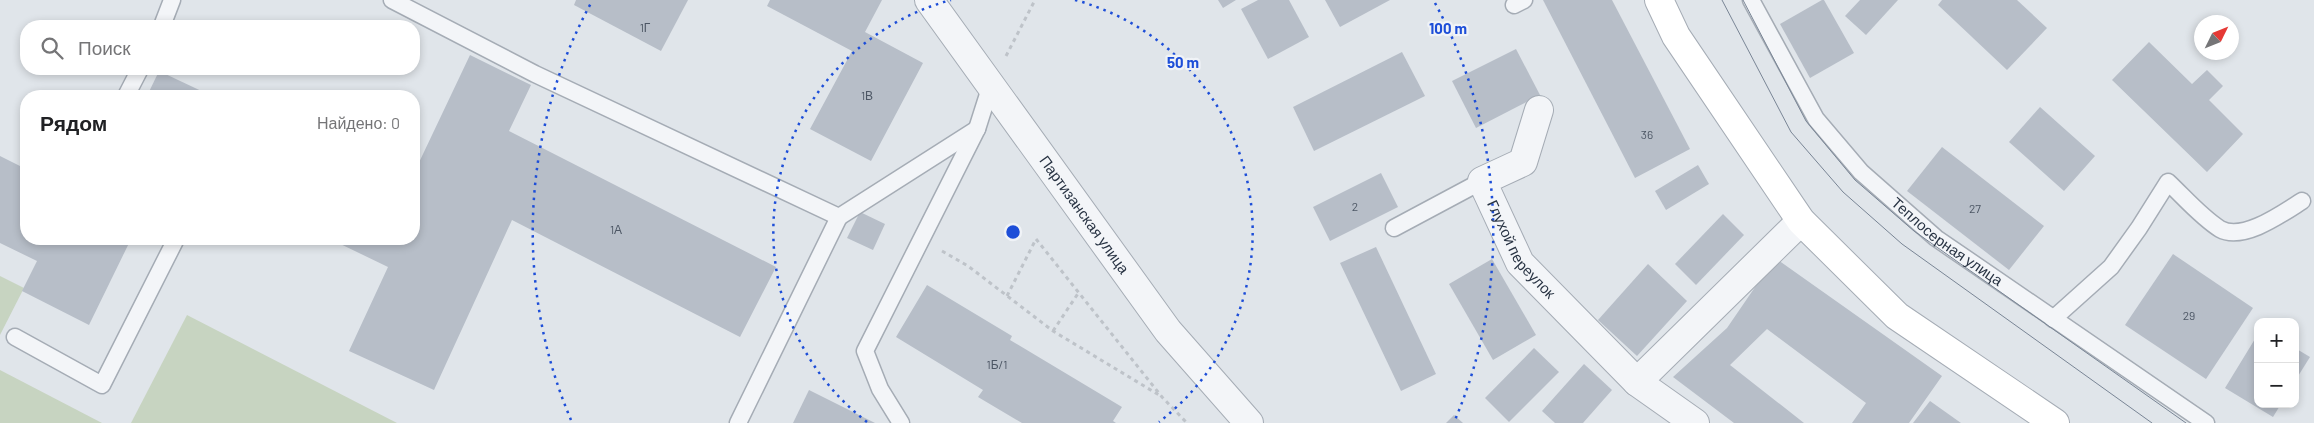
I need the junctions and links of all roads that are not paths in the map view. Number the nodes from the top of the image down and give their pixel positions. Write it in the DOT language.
graph roads {
  1 [pos="172,0"];
  2 [pos="392,0"];
  3 [pos="929,0"];
  4 [pos="1659,0"];
  5 [pos="1750,0"];
  6 [pos="164,20"];
  7 [pos="137,75"];
  8 [pos="991,85"];
  9 [pos="129,90"];
  10 [pos="1539,110"];
  11 [pos="977,129"];
  12 [pos="1482,181"];
  13 [pos="2302,201"];
  14 [pos="839,217"];
  15 [pos="1801,221"];
  16 [pos="1394,228"];
  17 [pos="173,245"];
  18 [pos="2053,319"];
  19 [pos="16,337"];
  20 [pos="1637,382"];
  21 [pos="738,423"];
  22 [pos="901,423"];
  23 [pos="1249,423"];
  24 [pos="1695,423"];
  25 [pos="2055,423"];
  26 [pos="2206,423"];
  1 -- 6 [label="lane"];
  2 -- 14 [label="lane"];
  3 -- 8 [label="street, Партизанская улица"];
  4 -- 15 [label="main road"];
  5 -- 18 [label="lane, Теплосерная улица"];
  7 -- 9 [label="lane"];
  8 -- 11 [label="lane"];
  8 -- 23 [label="street, Партизанская улица"];
  10 -- 12 [label="street, Глухой переулок"];
  11 -- 14 [label="lane"];
  11 -- 22 [label="lane"];
  12 -- 16 [label="lane"];
  12 -- 20 [label="street, Глухой переулок"];
  13 -- 18 [label="lane"];
  14 -- 21 [label="lane"];
  15 -- 20 [label="street"];
  15 -- 25 [label="main road"];
  17 -- 19 [label="lane"];
  18 -- 26 [label="lane, Теплосерная улица"];
  20 -- 24 [label="street, Глухой переулок"];
}
